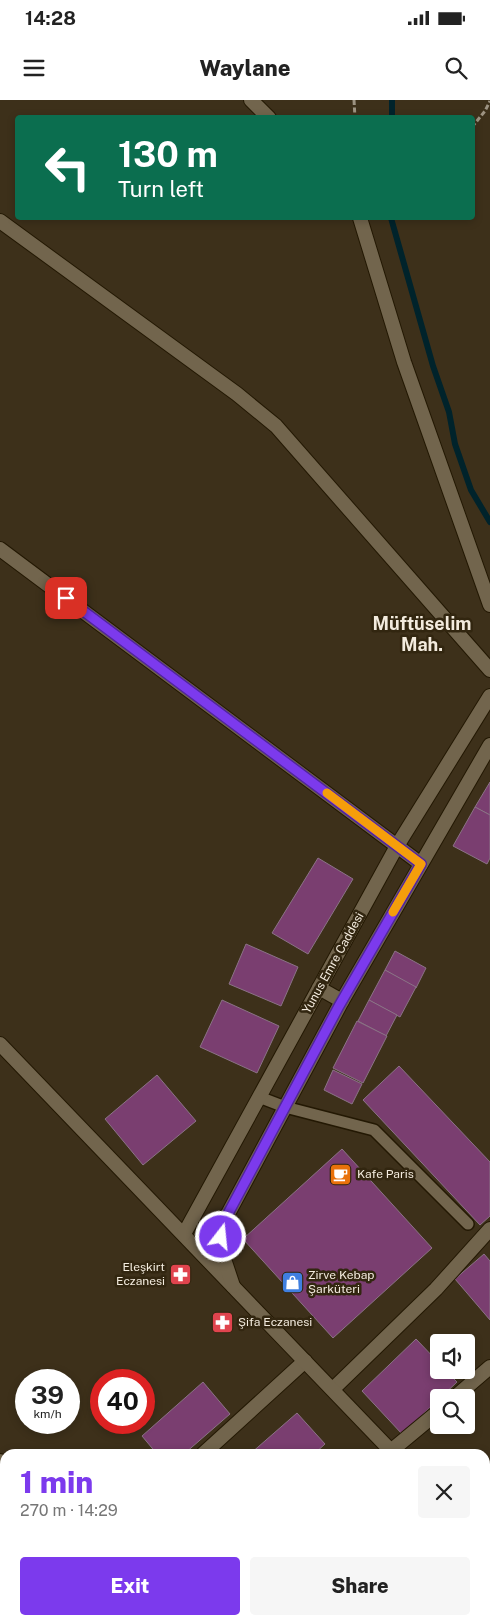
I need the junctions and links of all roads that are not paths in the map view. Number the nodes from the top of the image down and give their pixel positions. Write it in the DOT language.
graph roads {
  1 [pos="251,100"];
  2 [pos="266,115"];
  3 [pos="361,220"];
  4 [pos="0,221"];
  5 [pos="0,548"];
  6 [pos="490,605"];
  7 [pos="490,670"];
  8 [pos="490,696"];
  9 [pos="490,745"];
  10 [pos="397,846"];
  11 [pos="421,864"];
  12 [pos="319,988"];
  13 [pos="342,1001"];
  14 [pos="0,1044"];
  15 [pos="259,1097"];
  16 [pos="285,1107"];
  17 [pos="468,1224"];
  18 [pos="490,1230"];
  19 [pos="184,1234"];
  20 [pos="233,1286"];
  21 [pos="305,1361"];
  22 [pos="490,1367"];
  23 [pos="333,1389"];
  24 [pos="464,1389"];
  25 [pos="430,1419"];
  26 [pos="208,1449"];
  27 [pos="390,1449"];
  28 [pos="396,1449"];
  1 -- 2 [label="street"];
  3 -- 6 [label="street"];
  4 -- 7 [label="street"];
  5 -- 10 [label="street"];
  8 -- 10 [label="street, Yunus Emre Caddesi"];
  9 -- 11 [label="street"];
  10 -- 11 [label="street"];
  10 -- 12 [label="street, Yunus Emre Caddesi"];
  11 -- 13 [label="street"];
  12 -- 13 [label="street"];
  12 -- 15 [label="street, Yunus Emre Caddesi"];
  13 -- 16 [label="street"];
  14 -- 19 [label="street"];
  15 -- 16 [label="lane"];
  15 -- 19 [label="street, Yunus Emre Caddesi"];
  16 -- 17 [label="lane"];
  16 -- 20 [label="street"];
  18 -- 23 [label="street"];
  19 -- 20 [label="street"];
  20 -- 21 [label="street"];
  21 -- 23 [label="street"];
  21 -- 26 [label="street"];
  22 -- 24 [label="street"];
  23 -- 27 [label="street"];
  25 -- 28 [label="street"];
}
